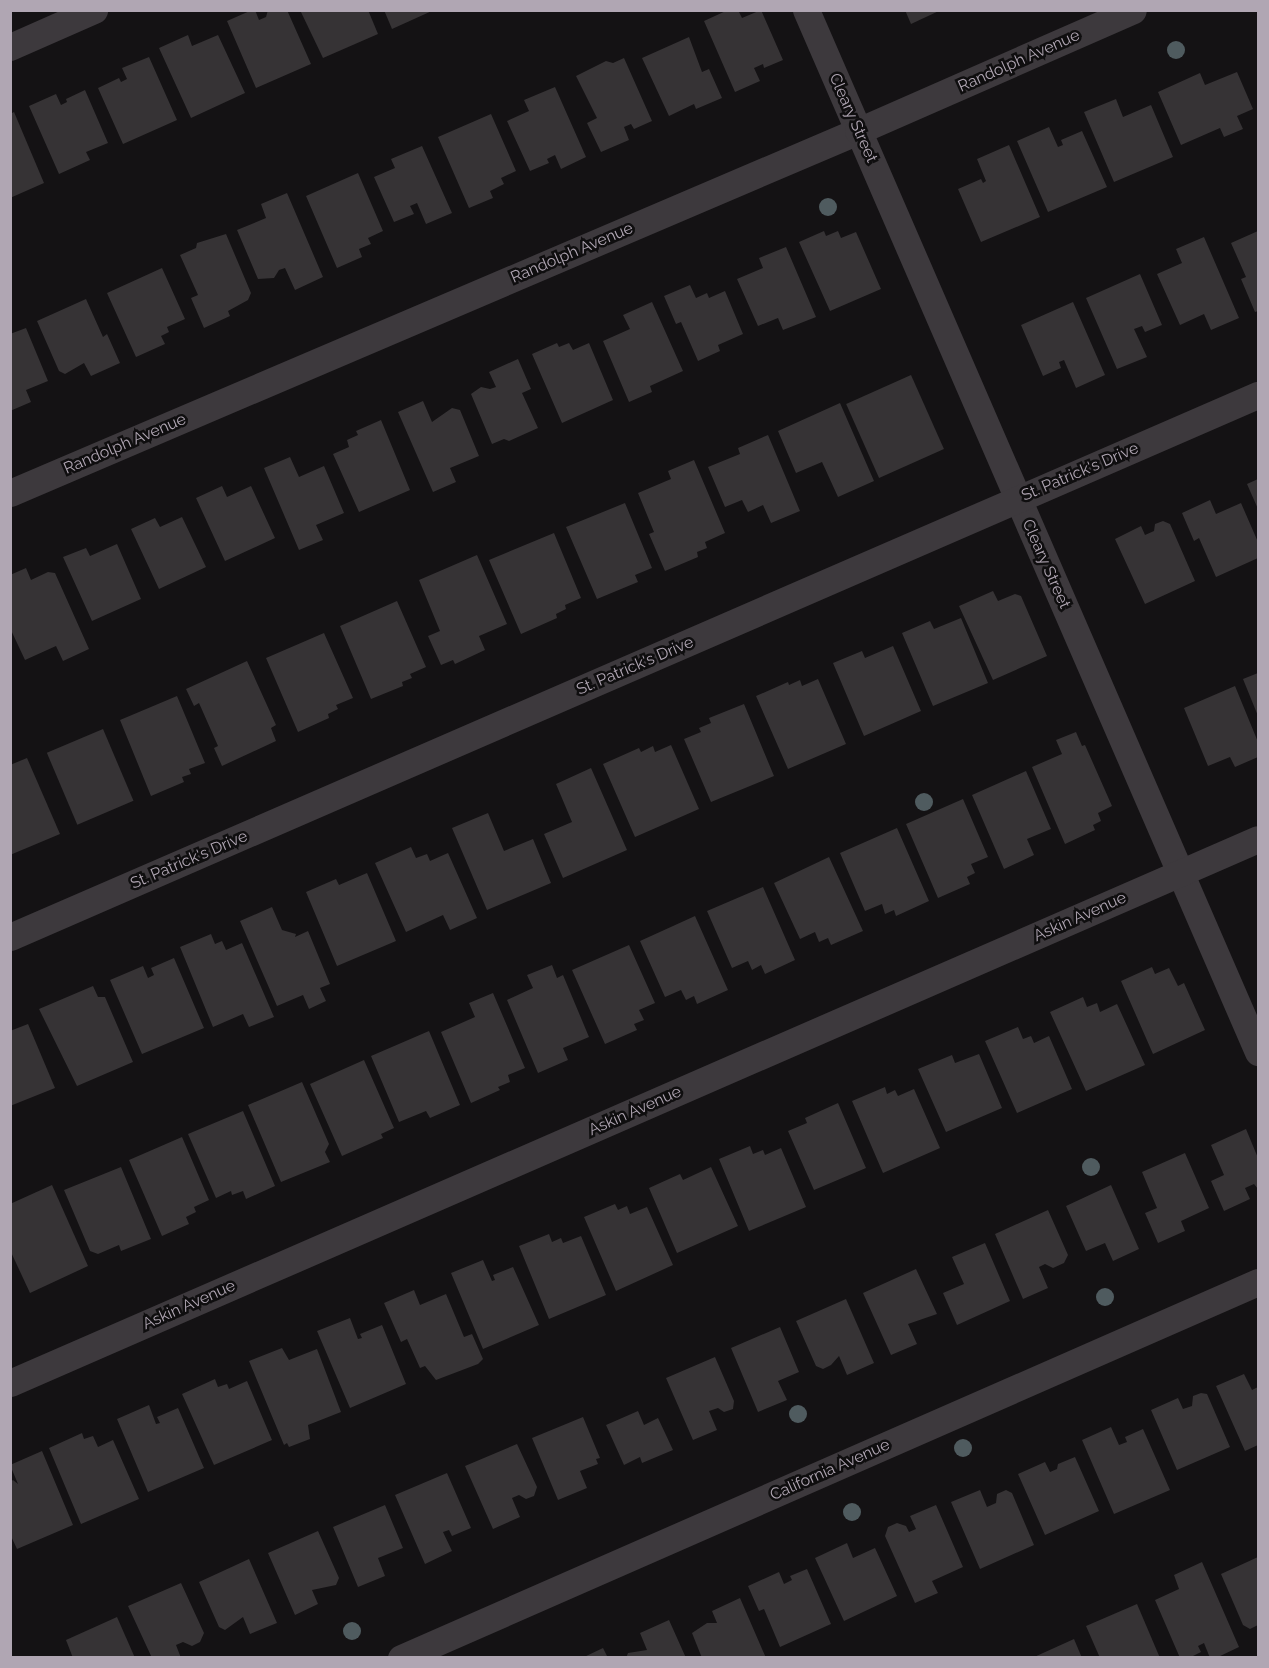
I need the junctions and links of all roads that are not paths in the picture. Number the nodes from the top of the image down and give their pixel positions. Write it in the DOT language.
graph roads {
  1 [pos="94,10"];
  2 [pos="806,10"];
  3 [pos="1133,10"];
  4 [pos="10,47"];
  5 [pos="858,131"];
  6 [pos="1258,395"];
  7 [pos="10,493"];
  8 [pos="1018,499"];
  9 [pos="1258,839"];
  10 [pos="1181,873"];
  11 [pos="10,937"];
  12 [pos="1258,1052"];
  13 [pos="1258,1282"];
  14 [pos="10,1383"];
  15 [pos="401,1658"];
  1 -- 4 [label="street"];
  2 -- 5 [label="street, Cleary Street"];
  3 -- 5 [label="street, Randolph Avenue"];
  5 -- 7 [label="street, Randolph Avenue"];
  5 -- 8 [label="street, Cleary Street"];
  6 -- 8 [label="street, St. Patrick's Drive"];
  8 -- 10 [label="street, Cleary Street"];
  8 -- 11 [label="street, St. Patrick's Drive"];
  9 -- 10 [label="street, Askin Avenue"];
  10 -- 12 [label="street, Cleary Street"];
  10 -- 14 [label="street, Askin Avenue"];
  13 -- 15 [label="street, California Avenue"];
}
